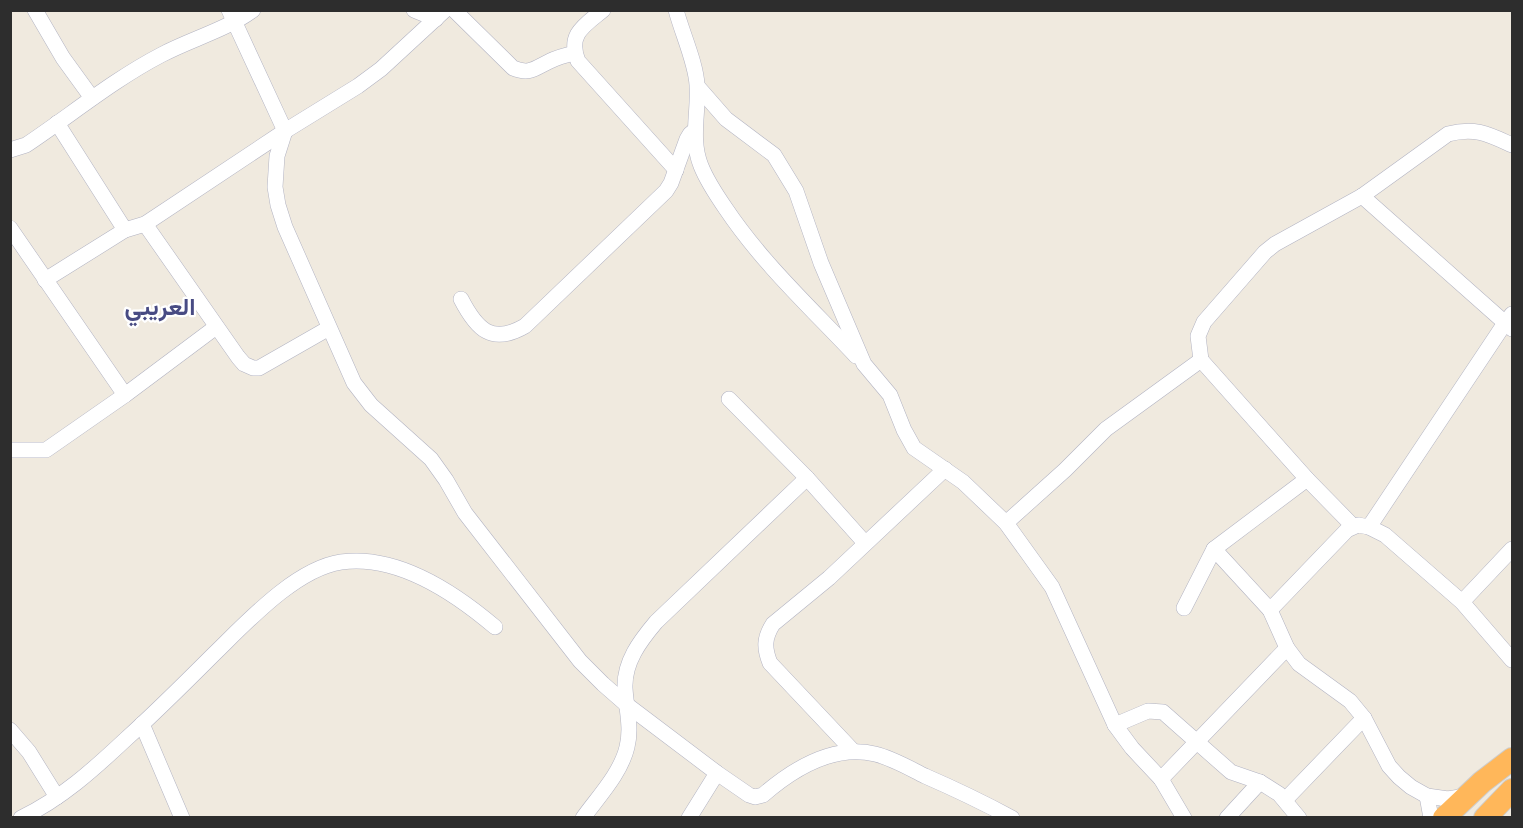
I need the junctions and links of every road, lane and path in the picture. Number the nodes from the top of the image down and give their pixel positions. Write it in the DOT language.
graph roads {
  1 [pos="35,10"];
  2 [pos="253,10"];
  3 [pos="414,10"];
  4 [pos="454,10"];
  5 [pos="603,10"];
  6 [pos="676,10"];
  7 [pos="440,15"];
  8 [pos="232,16"];
  9 [pos="574,53"];
  10 [pos="698,87"];
  11 [pos="92,98"];
  12 [pos="57,123"];
  13 [pos="695,130"];
  14 [pos="285,131"];
  15 [pos="1512,145"];
  16 [pos="10,150"];
  17 [pos="676,170"];
  18 [pos="1362,196"];
  19 [pos="145,224"];
  20 [pos="10,228"];
  21 [pos="125,230"];
  22 [pos="45,280"];
  23 [pos="461,299"];
  24 [pos="1510,322"];
  25 [pos="216,327"];
  26 [pos="329,328"];
  27 [pos="1201,360"];
  28 [pos="864,364"];
  29 [pos="125,395"];
  30 [pos="729,399"];
  31 [pos="10,450"];
  32 [pos="945,469"];
  33 [pos="807,478"];
  34 [pos="1307,479"];
  35 [pos="1006,523"];
  36 [pos="1353,526"];
  37 [pos="1369,526"];
  38 [pos="865,543"];
  39 [pos="1214,549"];
  40 [pos="1512,549"];
  41 [pos="1462,602"];
  42 [pos="1184,609"];
  43 [pos="1270,610"];
  44 [pos="495,627"];
  45 [pos="1287,648"];
  46 [pos="1512,660"];
  47 [pos="627,705"];
  48 [pos="1364,718"];
  49 [pos="142,724"];
  50 [pos="1115,725"];
  51 [pos="10,730"];
  52 [pos="1197,742"];
  53 [pos="853,751"];
  54 [pos="1512,759"];
  55 [pos="717,773"];
  56 [pos="1161,779"];
  57 [pos="1260,782"];
  58 [pos="1512,790"];
  59 [pos="1469,795"];
  60 [pos="1427,796"];
  61 [pos="57,797"];
  62 [pos="1286,800"];
  63 [pos="48,812"];
  64 [pos="1180,816"];
  65 [pos="21,818"];
  66 [pos="182,818"];
  67 [pos="583,818"];
  68 [pos="689,818"];
  69 [pos="1012,818"];
  70 [pos="1227,818"];
  71 [pos="1299,818"];
  72 [pos="1431,818"];
  73 [pos="1444,818"];
  74 [pos="1485,818"];
  1 -- 11 [label="street"];
  2 -- 8 [label="street"];
  3 -- 7 [label="street"];
  4 -- 9 [label="street"];
  5 -- 9 [label="street"];
  6 -- 10 [label="street"];
  7 -- 14 [label="street"];
  8 -- 11 [label="street"];
  8 -- 14 [label="street"];
  9 -- 17 [label="street"];
  10 -- 13 [label="street"];
  10 -- 28 [label="street"];
  11 -- 12 [label="street"];
  12 -- 16 [label="street"];
  12 -- 21 [label="street"];
  13 -- 17 [label="street"];
  13 -- 28 [label="street"];
  14 -- 19 [label="street"];
  14 -- 26 [label="street"];
  15 -- 18 [label="street"];
  17 -- 23 [label="street"];
  18 -- 24 [label="street"];
  18 -- 27 [label="street"];
  19 -- 21 [label="street"];
  19 -- 25 [label="street"];
  20 -- 22 [label="street"];
  21 -- 22 [label="street"];
  22 -- 29 [label="street"];
  24 -- 37 [label="street"];
  25 -- 26 [label="street"];
  25 -- 29 [label="street"];
  26 -- 47 [label="street"];
  27 -- 34 [label="street"];
  27 -- 35 [label="street"];
  28 -- 32 [label="street"];
  29 -- 31 [label="street"];
  30 -- 33 [label="street"];
  32 -- 35 [label="street"];
  32 -- 38 [label="street"];
  33 -- 38 [label="street"];
  33 -- 47 [label="street"];
  34 -- 36 [label="street"];
  34 -- 39 [label="street"];
  35 -- 50 [label="street"];
  36 -- 37 [label="street"];
  36 -- 43 [label="street"];
  37 -- 41 [label="street"];
  38 -- 53 [label="street"];
  39 -- 42 [label="street"];
  39 -- 43 [label="street"];
  40 -- 41 [label="street"];
  41 -- 46 [label="street"];
  43 -- 45 [label="street"];
  44 -- 49 [label="street"];
  45 -- 48 [label="street"];
  45 -- 52 [label="street"];
  47 -- 55 [label="street"];
  47 -- 67 [label="street"];
  48 -- 60 [label="street"];
  48 -- 62 [label="street"];
  49 -- 61 [label="street"];
  49 -- 66 [label="street"];
  50 -- 52 [label="street"];
  50 -- 56 [label="street"];
  51 -- 61 [label="street"];
  52 -- 56 [label="street"];
  52 -- 57 [label="street"];
  53 -- 55 [label="street"];
  53 -- 69 [label="street"];
  54 -- 59 [label="highway"];
  55 -- 68 [label="street"];
  56 -- 64 [label="street"];
  57 -- 62 [label="street"];
  57 -- 70 [label="street"];
  58 -- 74 [label="highway"];
  59 -- 60 [label="street"];
  59 -- 73 [label="highway"];
  60 -- 72 [label="street"];
  61 -- 63 [label="street"];
  62 -- 71 [label="street"];
  63 -- 65 [label="street"];
}
